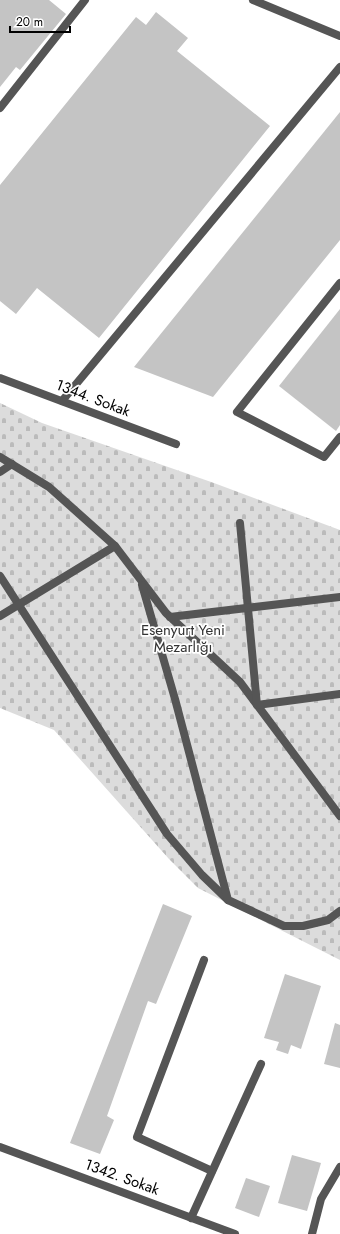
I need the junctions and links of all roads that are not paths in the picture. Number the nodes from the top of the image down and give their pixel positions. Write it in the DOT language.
graph roads {
  1 [pos="85,0"];
  2 [pos="253,0"];
  3 [pos="340,36"];
  4 [pos="340,67"];
  5 [pos="0,108"];
  6 [pos="340,283"];
  7 [pos="0,378"];
  8 [pos="62,401"];
  9 [pos="340,437"];
  10 [pos="176,444"];
  11 [pos="0,457"];
  12 [pos="12,464"];
  13 [pos="0,472"];
  14 [pos="240,523"];
  15 [pos="115,546"];
  16 [pos="0,576"];
  17 [pos="140,581"];
  18 [pos="340,597"];
  19 [pos="18,605"];
  20 [pos="248,608"];
  21 [pos="0,616"];
  22 [pos="170,617"];
  23 [pos="340,694"];
  24 [pos="257,705"];
  25 [pos="340,816"];
  26 [pos="228,900"];
  27 [pos="340,911"];
  28 [pos="204,960"];
  29 [pos="261,1064"];
  30 [pos="0,1147"];
  31 [pos="340,1167"];
  32 [pos="212,1171"];
  33 [pos="191,1218"];
  34 [pos="235,1234"];
  35 [pos="312,1234"];
  1 -- 5 [label="street"];
  2 -- 3 [label="street"];
  4 -- 8 [label="street"];
  6 -- 9 [label="street"];
  7 -- 8 [label="street, 1344. Sokak"];
  8 -- 10 [label="street, 1344. Sokak"];
  11 -- 12 [label="street"];
  12 -- 13 [label="street"];
  12 -- 15 [label="street"];
  14 -- 20 [label="street"];
  15 -- 17 [label="street"];
  15 -- 19 [label="street"];
  16 -- 19 [label="street"];
  17 -- 22 [label="street"];
  17 -- 26 [label="street"];
  18 -- 20 [label="street"];
  19 -- 21 [label="street"];
  19 -- 26 [label="street"];
  20 -- 22 [label="street"];
  20 -- 24 [label="street"];
  22 -- 24 [label="street"];
  23 -- 24 [label="street"];
  24 -- 25 [label="street"];
  26 -- 27 [label="street"];
  28 -- 32 [label="street"];
  29 -- 32 [label="street"];
  30 -- 33 [label="street, 1342. Sokak"];
  31 -- 35 [label="street"];
  32 -- 33 [label="street"];
  33 -- 34 [label="street, 1342. Sokak"];
}
